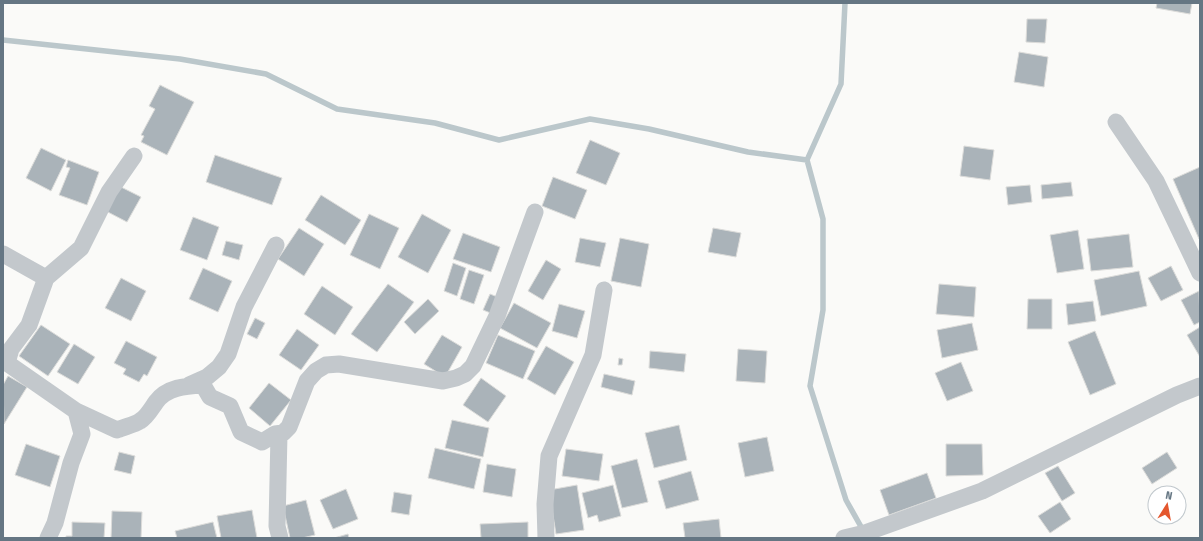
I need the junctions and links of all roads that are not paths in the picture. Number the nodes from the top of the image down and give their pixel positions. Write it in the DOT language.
graph roads {
  1 [pos="1116,122"];
  2 [pos="134,156"];
  3 [pos="535,212"];
  4 [pos="276,245"];
  5 [pos="3,254"];
  6 [pos="1200,273"];
  7 [pos="46,278"];
  8 [pos="604,290"];
  9 [pos="7,350"];
  10 [pos="187,386"];
  11 [pos="1200,386"];
  12 [pos="76,411"];
  13 [pos="279,434"];
  14 [pos="48,538"];
  15 [pos="280,538"];
  16 [pos="546,538"];
  17 [pos="844,538"];
  1 -- 6 [label="street"];
  2 -- 7 [label="street"];
  3 -- 13 [label="street"];
  4 -- 10 [label="street"];
  5 -- 7 [label="street"];
  7 -- 9 [label="street"];
  8 -- 16 [label="street"];
  9 -- 12 [label="street"];
  10 -- 12 [label="street"];
  10 -- 13 [label="street"];
  11 -- 17 [label="street"];
  12 -- 14 [label="street"];
  13 -- 15 [label="street"];
}
